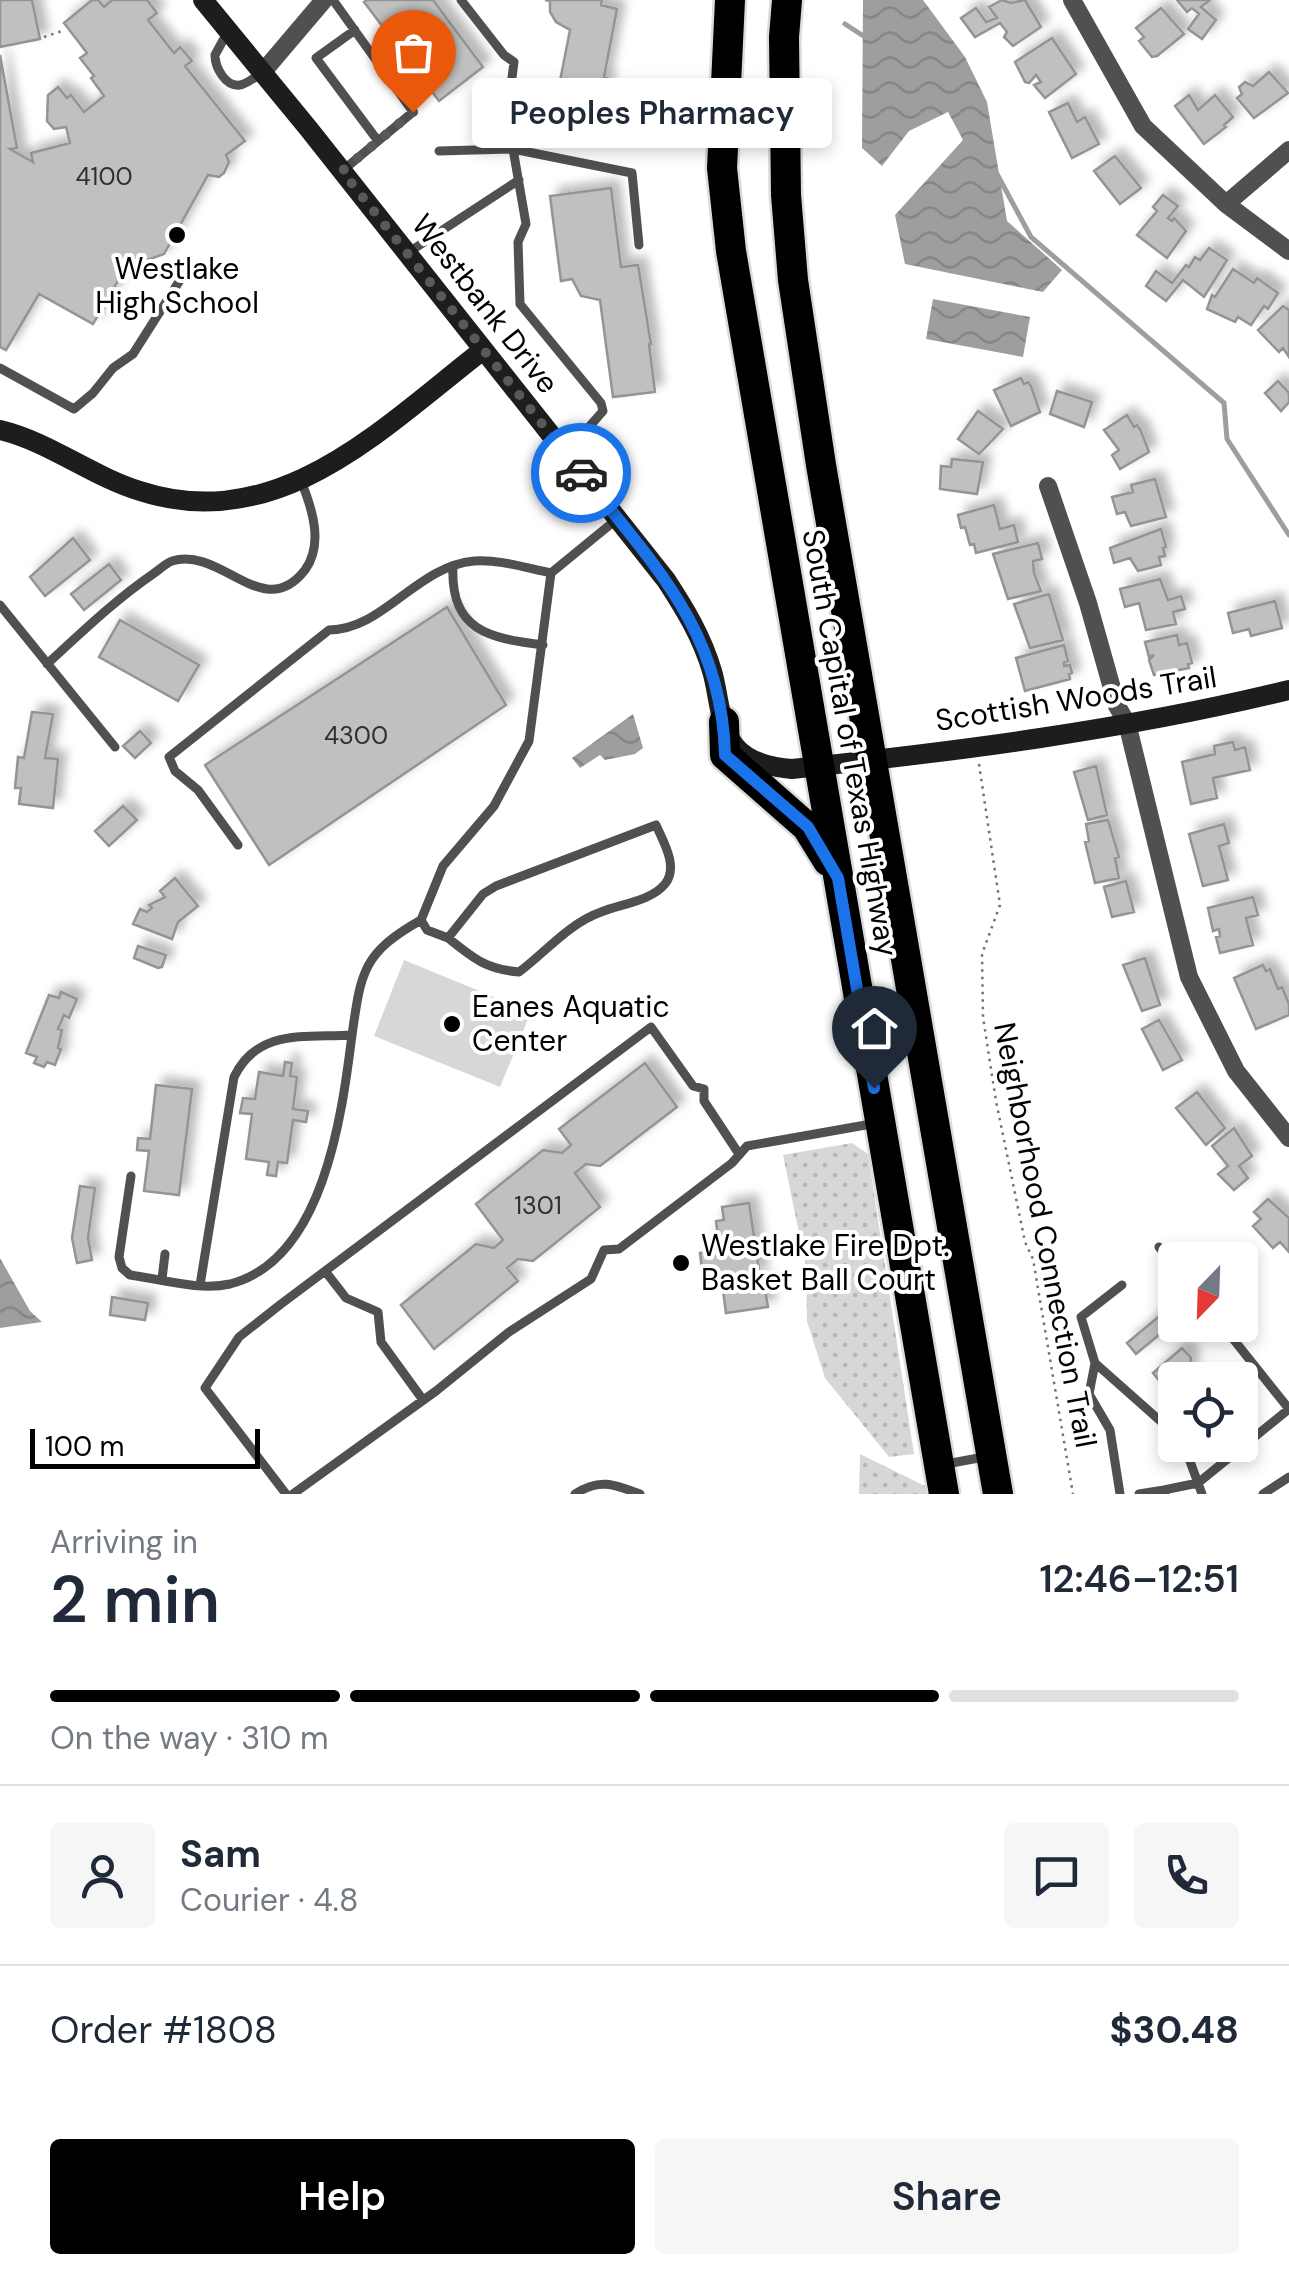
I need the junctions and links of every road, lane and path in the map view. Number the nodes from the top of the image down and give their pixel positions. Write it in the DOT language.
graph roads {
  1 [pos="202,0"];
  2 [pos="324,0"];
  3 [pos="333,0"];
  4 [pos="461,0"];
  5 [pos="730,0"];
  6 [pos="787,0"];
  7 [pos="1079,3"];
  8 [pos="64,30"];
  9 [pos="355,30"];
  10 [pos="228,31"];
  11 [pos="44,37"];
  12 [pos="262,73"];
  13 [pos="378,140"];
  14 [pos="514,149"];
  15 [pos="1289,150"];
  16 [pos="439,151"];
  17 [pos="342,171"];
  18 [pos="519,180"];
  19 [pos="1226,204"];
  20 [pos="639,246"];
  21 [pos="1289,251"];
  22 [pos="407,253"];
  23 [pos="186,269"];
  24 [pos="483,350"];
  25 [pos="0,368"];
  26 [pos="0,430"];
  27 [pos="566,454"];
  28 [pos="301,481"];
  29 [pos="1048,486"];
  30 [pos="618,519"];
  31 [pos="453,566"];
  32 [pos="551,573"];
  33 [pos="0,605"];
  34 [pos="542,645"];
  35 [pos="47,664"];
  36 [pos="1289,690"];
  37 [pos="724,722"];
  38 [pos="1127,723"];
  39 [pos="114,748"];
  40 [pos="977,748"];
  41 [pos="872,760"];
  42 [pos="818,766"];
  43 [pos="238,845"];
  44 [pos="838,878"];
  45 [pos="421,920"];
  46 [pos="448,938"];
  47 [pos="352,1035"];
  48 [pos="880,1122"];
  49 [pos="1289,1138"];
  50 [pos="739,1154"];
  51 [pos="131,1176"];
  52 [pos="165,1254"];
  53 [pos="762,1257"];
  54 [pos="750,1258"];
  55 [pos="326,1271"];
  56 [pos="162,1280"];
  57 [pos="1122,1285"];
  58 [pos="200,1286"];
  59 [pos="1236,1342"];
  60 [pos="1095,1364"];
  61 [pos="423,1400"];
  62 [pos="1289,1409"];
  63 [pos="1158,1419"];
  64 [pos="992,1456"];
  65 [pos="1190,1462"];
  66 [pos="1289,1475"];
  67 [pos="941,1480"];
  68 [pos="1198,1483"];
  69 [pos="1164,1492"];
  70 [pos="290,1494"];
  71 [pos="574,1494"];
  72 [pos="640,1494"];
  73 [pos="998,1494"];
  74 [pos="1073,1494"];
  75 [pos="1120,1494"];
  76 [pos="1140,1494"];
  77 [pos="1202,1494"];
  78 [pos="1263,1494"];
  1 -- 10 [label="street, Westbank Drive"];
  2 -- 12 [label="street"];
  3 -- 9 [label="lane"];
  4 -- 14 [label="lane"];
  5 -- 42 [label="highway, South Capital of Texas Highway"];
  6 -- 41 [label="highway, South Capital of Texas Highway"];
  7 -- 19 [label="street"];
  8 -- 11 [label="path"];
  9 -- 13 [label="lane"];
  9 -- 13 [label="lane"];
  10 -- 12 [label="street, Westbank Drive"];
  10 -- 12 [label="lane"];
  12 -- 17 [label="street, Westbank Drive"];
  13 -- 17 [label="lane"];
  14 -- 16 [label="lane"];
  14 -- 18 [label="lane"];
  14 -- 20 [label="lane"];
  15 -- 19 [label="street"];
  17 -- 22 [label="street, Westbank Drive"];
  18 -- 22 [label="lane"];
  18 -- 27 [label="lane"];
  19 -- 21 [label="street"];
  22 -- 24 [label="street, Westbank Drive"];
  23 -- 25 [label="lane"];
  24 -- 27 [label="street, Westbank Drive"];
  24 -- 28 [label="street"];
  26 -- 28 [label="street"];
  27 -- 30 [label="street, Westbank Drive"];
  28 -- 35 [label="lane"];
  29 -- 38 [label="street"];
  30 -- 32 [label="lane"];
  30 -- 37 [label="street, Westbank Drive"];
  31 -- 32 [label="lane"];
  31 -- 34 [label="lane"];
  31 -- 43 [label="lane"];
  32 -- 34 [label="lane"];
  33 -- 35 [label="lane"];
  34 -- 45 [label="lane"];
  35 -- 39 [label="lane"];
  36 -- 38 [label="street, Scottish Woods Trail"];
  37 -- 42 [label="street, Westbank Drive"];
  37 -- 44 [label="highway"];
  38 -- 40 [label="street, Scottish Woods Trail"];
  38 -- 49 [label="street"];
  40 -- 41 [label="street, Scottish Woods Trail"];
  40 -- 74 [label="path, Neighborhood Connection Trail"];
  41 -- 42 [label="street, Westbank Drive"];
  41 -- 64 [label="highway, South Capital of Texas Highway"];
  42 -- 44 [label="highway, South Capital of Texas Highway"];
  44 -- 48 [label="highway, South Capital of Texas Highway"];
  45 -- 46 [label="lane"];
  45 -- 47 [label="lane"];
  46 -- 46 [label="lane"];
  47 -- 58 [label="lane"];
  47 -- 58 [label="lane"];
  48 -- 50 [label="lane"];
  48 -- 67 [label="highway, South Capital of Texas Highway"];
  50 -- 55 [label="lane"];
  50 -- 61 [label="lane"];
  51 -- 56 [label="lane"];
  52 -- 56 [label="lane"];
  53 -- 54 [label="path"];
  55 -- 61 [label="lane"];
  55 -- 70 [label="lane"];
  56 -- 58 [label="lane"];
  57 -- 60 [label="lane"];
  59 -- 62 [label="lane"];
  60 -- 63 [label="lane"];
  60 -- 75 [label="lane"];
  61 -- 70 [label="lane"];
  62 -- 68 [label="lane"];
  64 -- 67 [label="lane"];
  64 -- 73 [label="highway, South Capital of Texas Highway"];
  65 -- 68 [label="lane"];
  66 -- 78 [label="lane"];
  68 -- 69 [label="lane"];
  68 -- 77 [label="lane"];
  69 -- 76 [label="lane"];
  71 -- 72 [label="lane"];
}
